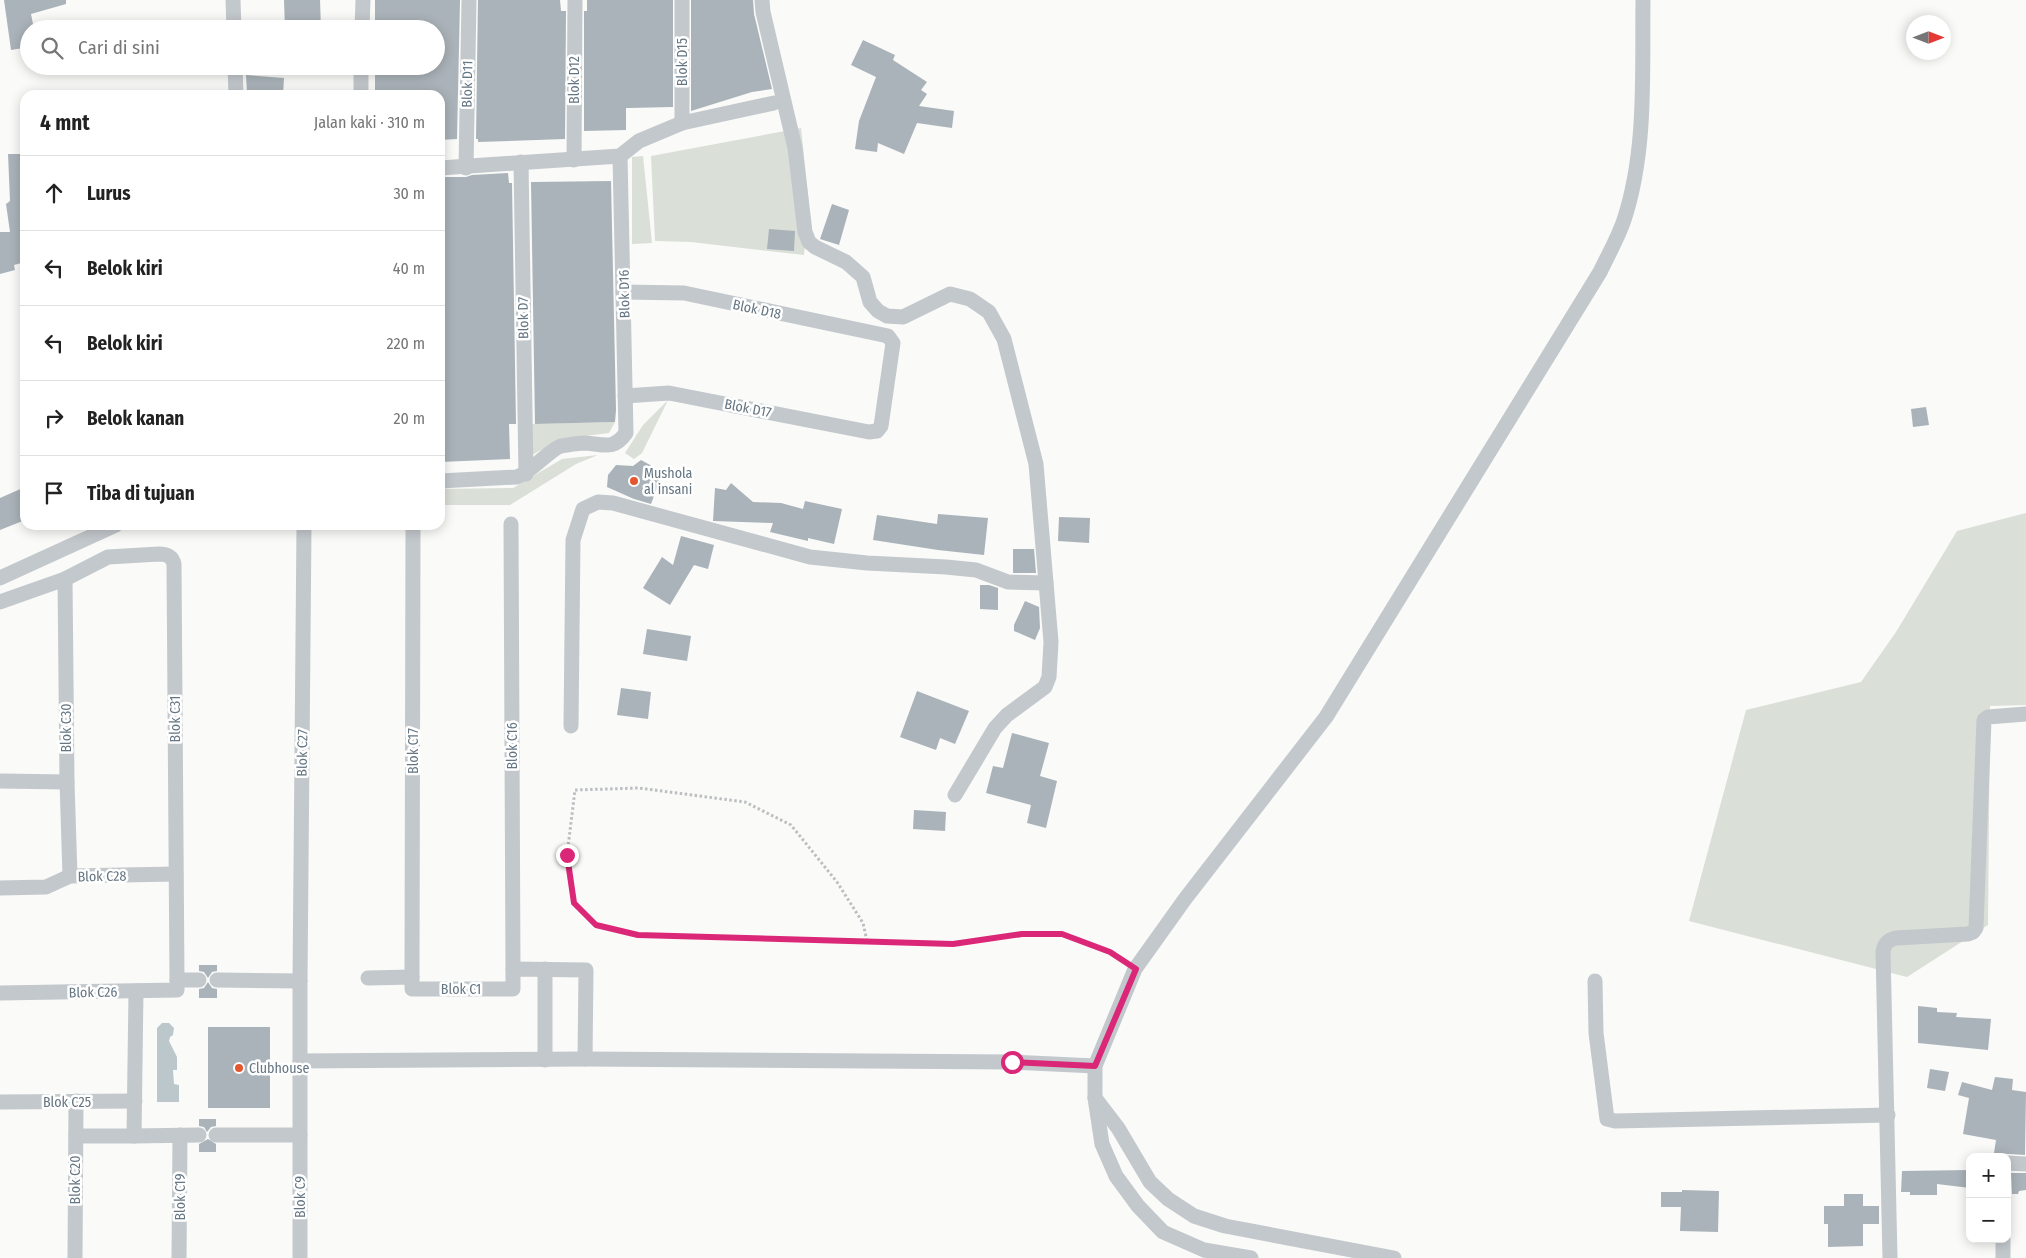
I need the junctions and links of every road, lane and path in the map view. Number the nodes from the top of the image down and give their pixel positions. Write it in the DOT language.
graph roads {
  1 [pos="233,0"];
  2 [pos="363,0"];
  3 [pos="469,0"];
  4 [pos="575,0"];
  5 [pos="682,0"];
  6 [pos="762,0"];
  7 [pos="1643,0"];
  8 [pos="234,20"];
  9 [pos="362,20"];
  10 [pos="235,75"];
  11 [pos="361,75"];
  12 [pos="236,90"];
  13 [pos="361,90"];
  14 [pos="774,103"];
  15 [pos="682,123"];
  16 [pos="620,156"];
  17 [pos="574,160"];
  18 [pos="520,162"];
  19 [pos="445,168"];
  20 [pos="466,168"];
  21 [pos="624,292"];
  22 [pos="625,396"];
  23 [pos="869,432"];
  24 [pos="526,474"];
  25 [pos="445,481"];
  26 [pos="511,524"];
  27 [pos="105,530"];
  28 [pos="304,530"];
  29 [pos="413,530"];
  30 [pos="0,578"];
  31 [pos="65,579"];
  32 [pos="1046,583"];
  33 [pos="0,602"];
  34 [pos="2026,714"];
  35 [pos="571,726"];
  36 [pos="0,781"];
  37 [pos="67,782"];
  38 [pos="955,795"];
  39 [pos="176,874"];
  40 [pos="70,876"];
  41 [pos="0,888"];
  42 [pos="867,941"];
  43 [pos="514,969"];
  44 [pos="1136,969"];
  45 [pos="545,970"];
  46 [pos="412,977"];
  47 [pos="368,978"];
  48 [pos="177,980"];
  49 [pos="200,980"];
  50 [pos="217,980"];
  51 [pos="300,981"];
  52 [pos="1595,981"];
  53 [pos="136,991"];
  54 [pos="0,993"];
  55 [pos="585,1059"];
  56 [pos="545,1060"];
  57 [pos="300,1061"];
  58 [pos="1095,1066"];
  59 [pos="1095,1098"];
  60 [pos="76,1101"];
  61 [pos="135,1101"];
  62 [pos="0,1102"];
  63 [pos="1888,1115"];
  64 [pos="180,1135"];
  65 [pos="199,1135"];
  66 [pos="216,1135"];
  67 [pos="76,1136"];
  68 [pos="134,1136"];
  69 [pos="300,1136"];
  70 [pos="2011,1163"];
  71 [pos="2026,1164"];
  72 [pos="2003,1243"];
  73 [pos="75,1258"];
  74 [pos="179,1258"];
  75 [pos="300,1258"];
  76 [pos="1251,1258"];
  77 [pos="1394,1258"];
  78 [pos="1890,1258"];
  79 [pos="2003,1258"];
  1 -- 8 [label="street"];
  2 -- 9 [label="street"];
  3 -- 20 [label="street, Blok D11"];
  4 -- 17 [label="street, Blok D12"];
  5 -- 15 [label="street, Blok D15"];
  6 -- 32 [label="street"];
  7 -- 44 [label="street"];
  10 -- 12 [label="street"];
  11 -- 13 [label="street"];
  14 -- 15 [label="street"];
  15 -- 16 [label="street"];
  16 -- 17 [label="street"];
  16 -- 21 [label="street, Blok D16"];
  17 -- 18 [label="street"];
  18 -- 20 [label="street"];
  18 -- 24 [label="street, Blok D7"];
  19 -- 20 [label="street"];
  21 -- 22 [label="street, Blok D16"];
  21 -- 23 [label="street, Blok D18"];
  22 -- 23 [label="street, Blok D17"];
  22 -- 24 [label="street, Blok D16"];
  24 -- 25 [label="street"];
  26 -- 43 [label="street, Blok C16"];
  27 -- 30 [label="street"];
  28 -- 51 [label="street, Blok C27"];
  29 -- 46 [label="street, Blok C17"];
  31 -- 33 [label="street"];
  31 -- 37 [label="street, Blok C30"];
  31 -- 39 [label="street, Blok C31"];
  32 -- 35 [label="street"];
  32 -- 38 [label="street"];
  34 -- 63 [label="street"];
  36 -- 37 [label="street"];
  37 -- 40 [label="street, Blok C30"];
  39 -- 40 [label="street, Blok C28"];
  39 -- 48 [label="street, Blok C31"];
  40 -- 41 [label="street, Blok C28"];
  42 -- 42 [label="path"];
  42 -- 44 [label="path"];
  43 -- 45 [label="street"];
  43 -- 46 [label="street, Blok C1"];
  44 -- 58 [label="street"];
  45 -- 55 [label="street"];
  45 -- 56 [label="street"];
  46 -- 47 [label="street"];
  48 -- 49 [label="street"];
  48 -- 53 [label="street, Blok C26"];
  50 -- 51 [label="street"];
  51 -- 57 [label="street, Blok C27"];
  52 -- 63 [label="street"];
  53 -- 54 [label="street, Blok C26"];
  53 -- 61 [label="street"];
  55 -- 56 [label="street"];
  55 -- 58 [label="street"];
  56 -- 57 [label="street"];
  57 -- 69 [label="street, Blok C9"];
  58 -- 59 [label="street"];
  59 -- 76 [label="street"];
  59 -- 77 [label="street"];
  60 -- 61 [label="street, Blok C25"];
  60 -- 62 [label="street, Blok C25"];
  60 -- 67 [label="street, Blok C20"];
  61 -- 68 [label="street"];
  63 -- 78 [label="street"];
  64 -- 65 [label="street"];
  64 -- 68 [label="street"];
  64 -- 74 [label="street, Blok C19"];
  66 -- 69 [label="street"];
  67 -- 68 [label="street"];
  67 -- 73 [label="street, Blok C20"];
  69 -- 75 [label="street, Blok C9"];
  70 -- 71 [label="street"];
  72 -- 79 [label="street"];
}
